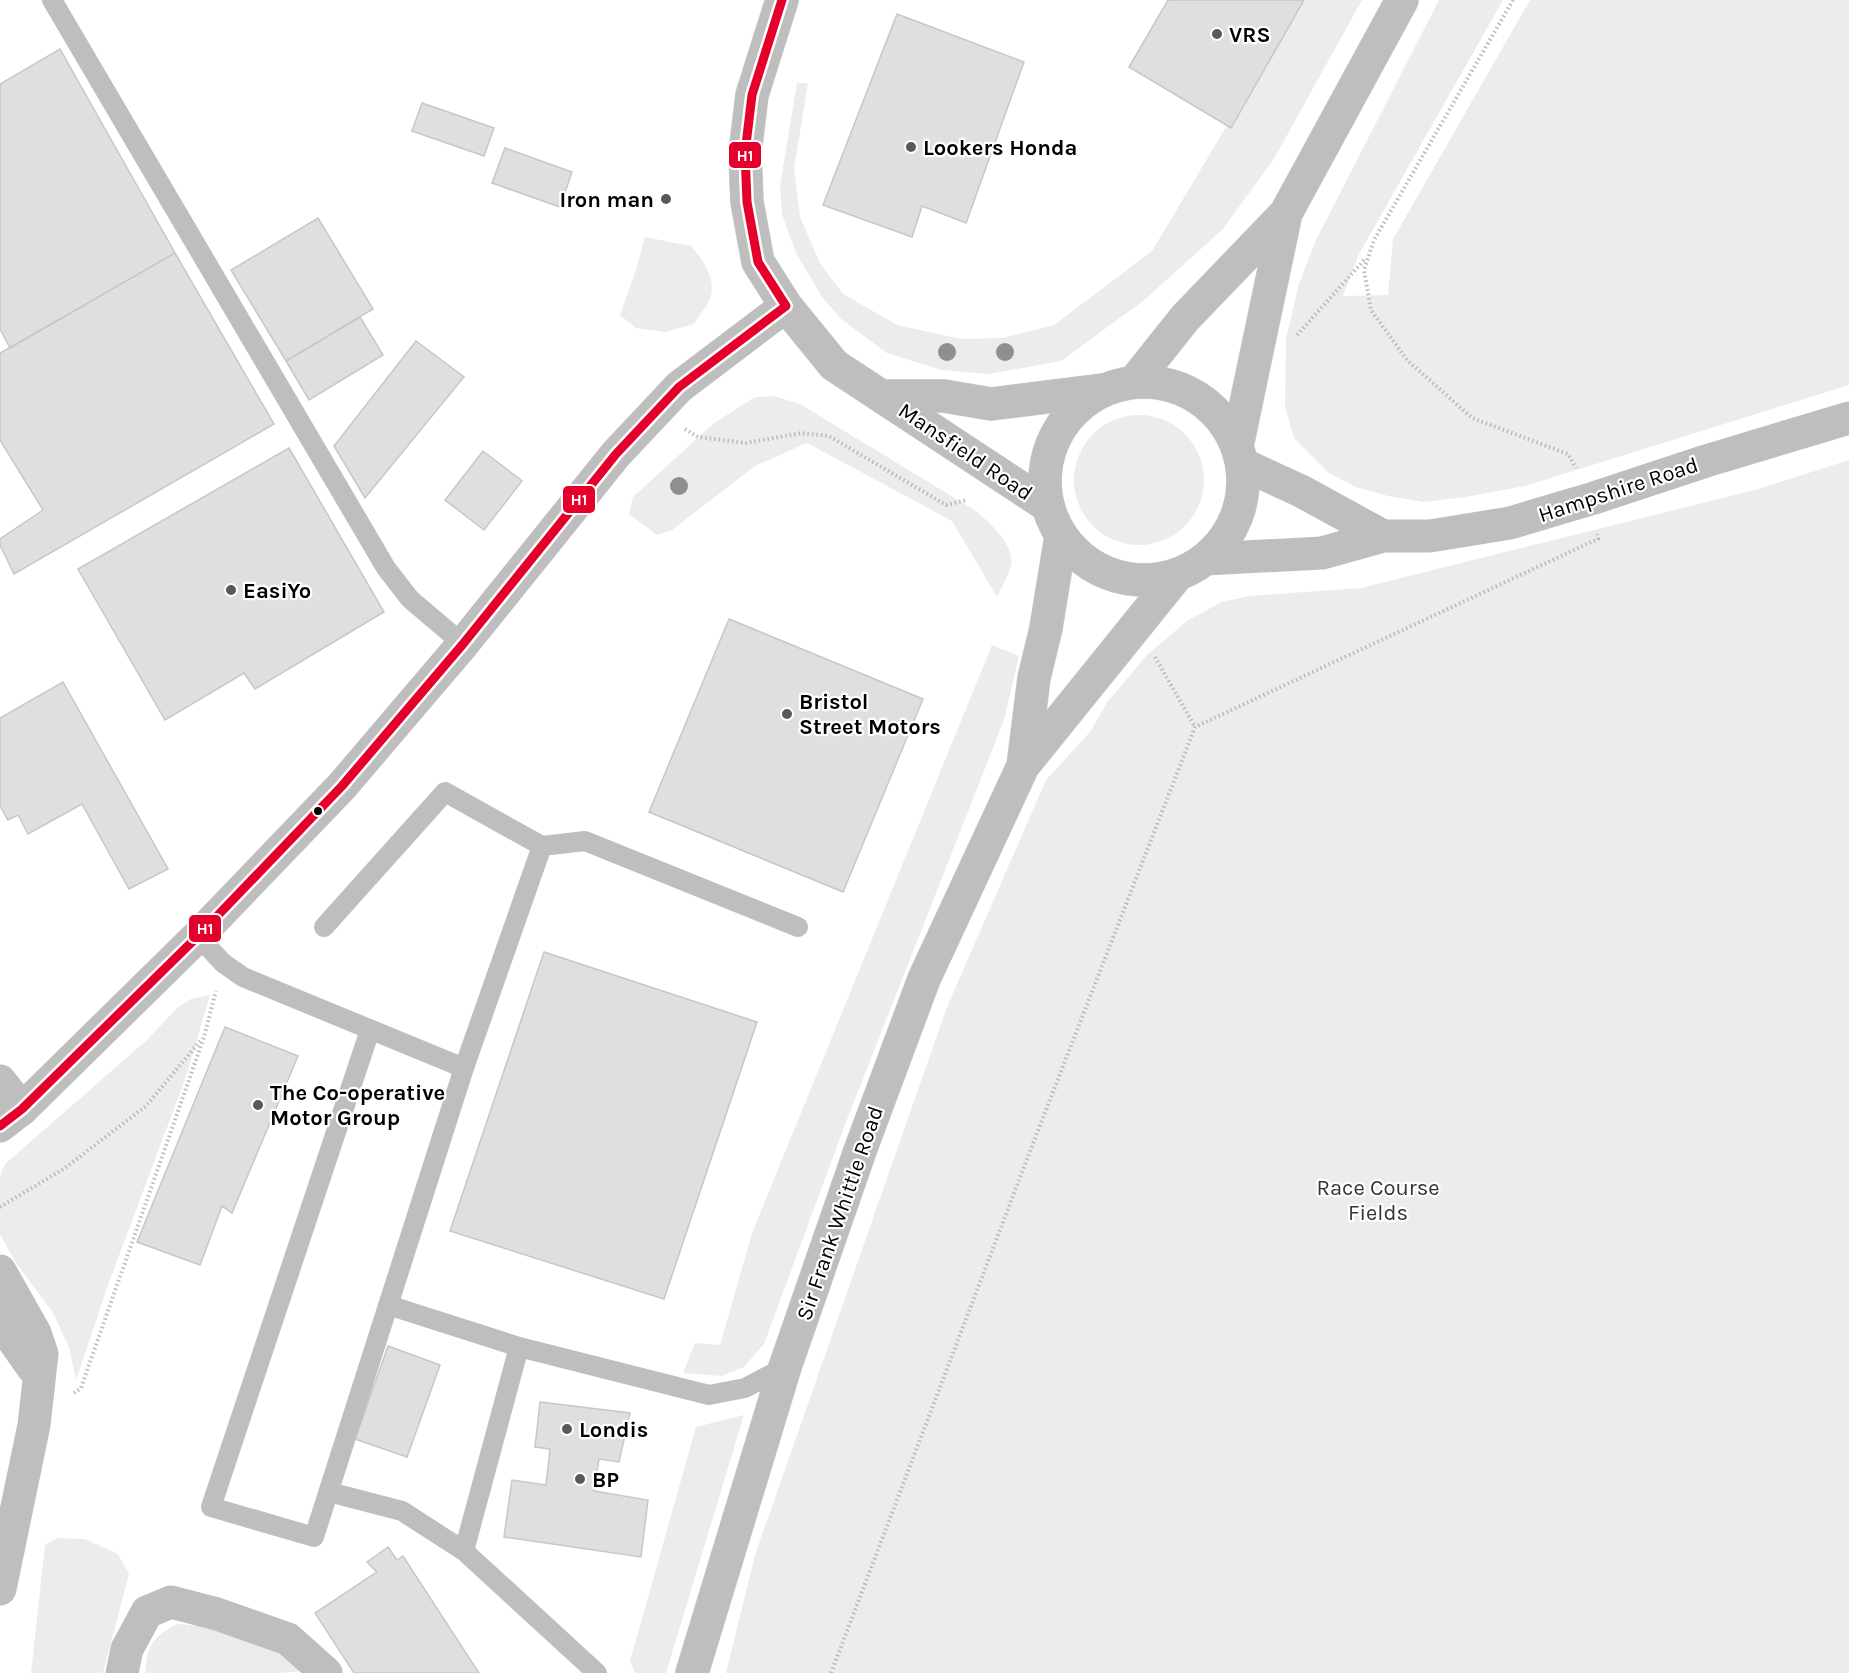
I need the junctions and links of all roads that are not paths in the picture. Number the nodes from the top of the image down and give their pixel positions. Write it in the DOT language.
graph roads {
  1 [pos="52,0"];
  2 [pos="782,0"];
  3 [pos="1402,0"];
  4 [pos="1286,213"];
  5 [pos="786,306"];
  6 [pos="1134,382"];
  7 [pos="1102,390"];
  8 [pos="884,396"];
  9 [pos="1849,418"];
  10 [pos="1240,455"];
  11 [pos="1048,506"];
  12 [pos="1061,536"];
  13 [pos="1383,536"];
  14 [pos="1206,559"];
  15 [pos="1178,574"];
  16 [pos="463,644"];
  17 [pos="1023,766"];
  18 [pos="542,846"];
  19 [pos="324,927"];
  20 [pos="798,927"];
  21 [pos="198,936"];
  22 [pos="370,1030"];
  23 [pos="464,1068"];
  24 [pos="0,1081"];
  25 [pos="11,1117"];
  26 [pos="0,1271"];
  27 [pos="388,1305"];
  28 [pos="0,1321"];
  29 [pos="519,1347"];
  30 [pos="785,1367"];
  31 [pos="39,1377"];
  32 [pos="329,1492"];
  33 [pos="464,1551"];
  34 [pos="0,1589"];
  35 [pos="122,1673"];
  36 [pos="326,1673"];
  37 [pos="597,1673"];
  38 [pos="692,1673"];
  1 -- 16 [label="lane"];
  2 -- 5 [label="main road, Mansfield Road"];
  3 -- 4 [label="main road"];
  4 -- 6 [label="main road"];
  4 -- 10 [label="main road"];
  5 -- 8 [label="main road, Mansfield Road"];
  5 -- 16 [label="main road"];
  6 -- 7 [label="main road"];
  6 -- 10 [label="main road"];
  7 -- 8 [label="main road, Mansfield Road"];
  7 -- 11 [label="main road"];
  8 -- 11 [label="main road, Mansfield Road"];
  9 -- 13 [label="main road, Hampshire Road"];
  10 -- 13 [label="main road, Hampshire Road"];
  10 -- 14 [label="main road"];
  11 -- 12 [label="main road"];
  12 -- 15 [label="main road"];
  12 -- 17 [label="main road, Sir Frank Whittle Road"];
  13 -- 14 [label="main road, Hampshire Road"];
  14 -- 15 [label="main road"];
  15 -- 17 [label="main road, Sir Frank Whittle Road"];
  16 -- 21 [label="main road"];
  17 -- 30 [label="main road, Sir Frank Whittle Road"];
  18 -- 19 [label="lane"];
  18 -- 20 [label="lane"];
  18 -- 23 [label="lane"];
  21 -- 22 [label="lane"];
  21 -- 25 [label="main road"];
  22 -- 23 [label="lane"];
  22 -- 32 [label="lane"];
  23 -- 27 [label="lane"];
  24 -- 25 [label="main road"];
  26 -- 31 [label="main road"];
  27 -- 29 [label="lane"];
  27 -- 32 [label="lane"];
  28 -- 31 [label="main road"];
  29 -- 30 [label="lane"];
  29 -- 33 [label="lane"];
  30 -- 38 [label="main road, Sir Frank Whittle Road"];
  31 -- 34 [label="main road"];
  32 -- 33 [label="lane"];
  33 -- 37 [label="lane"];
  35 -- 36 [label="main road"];
}
